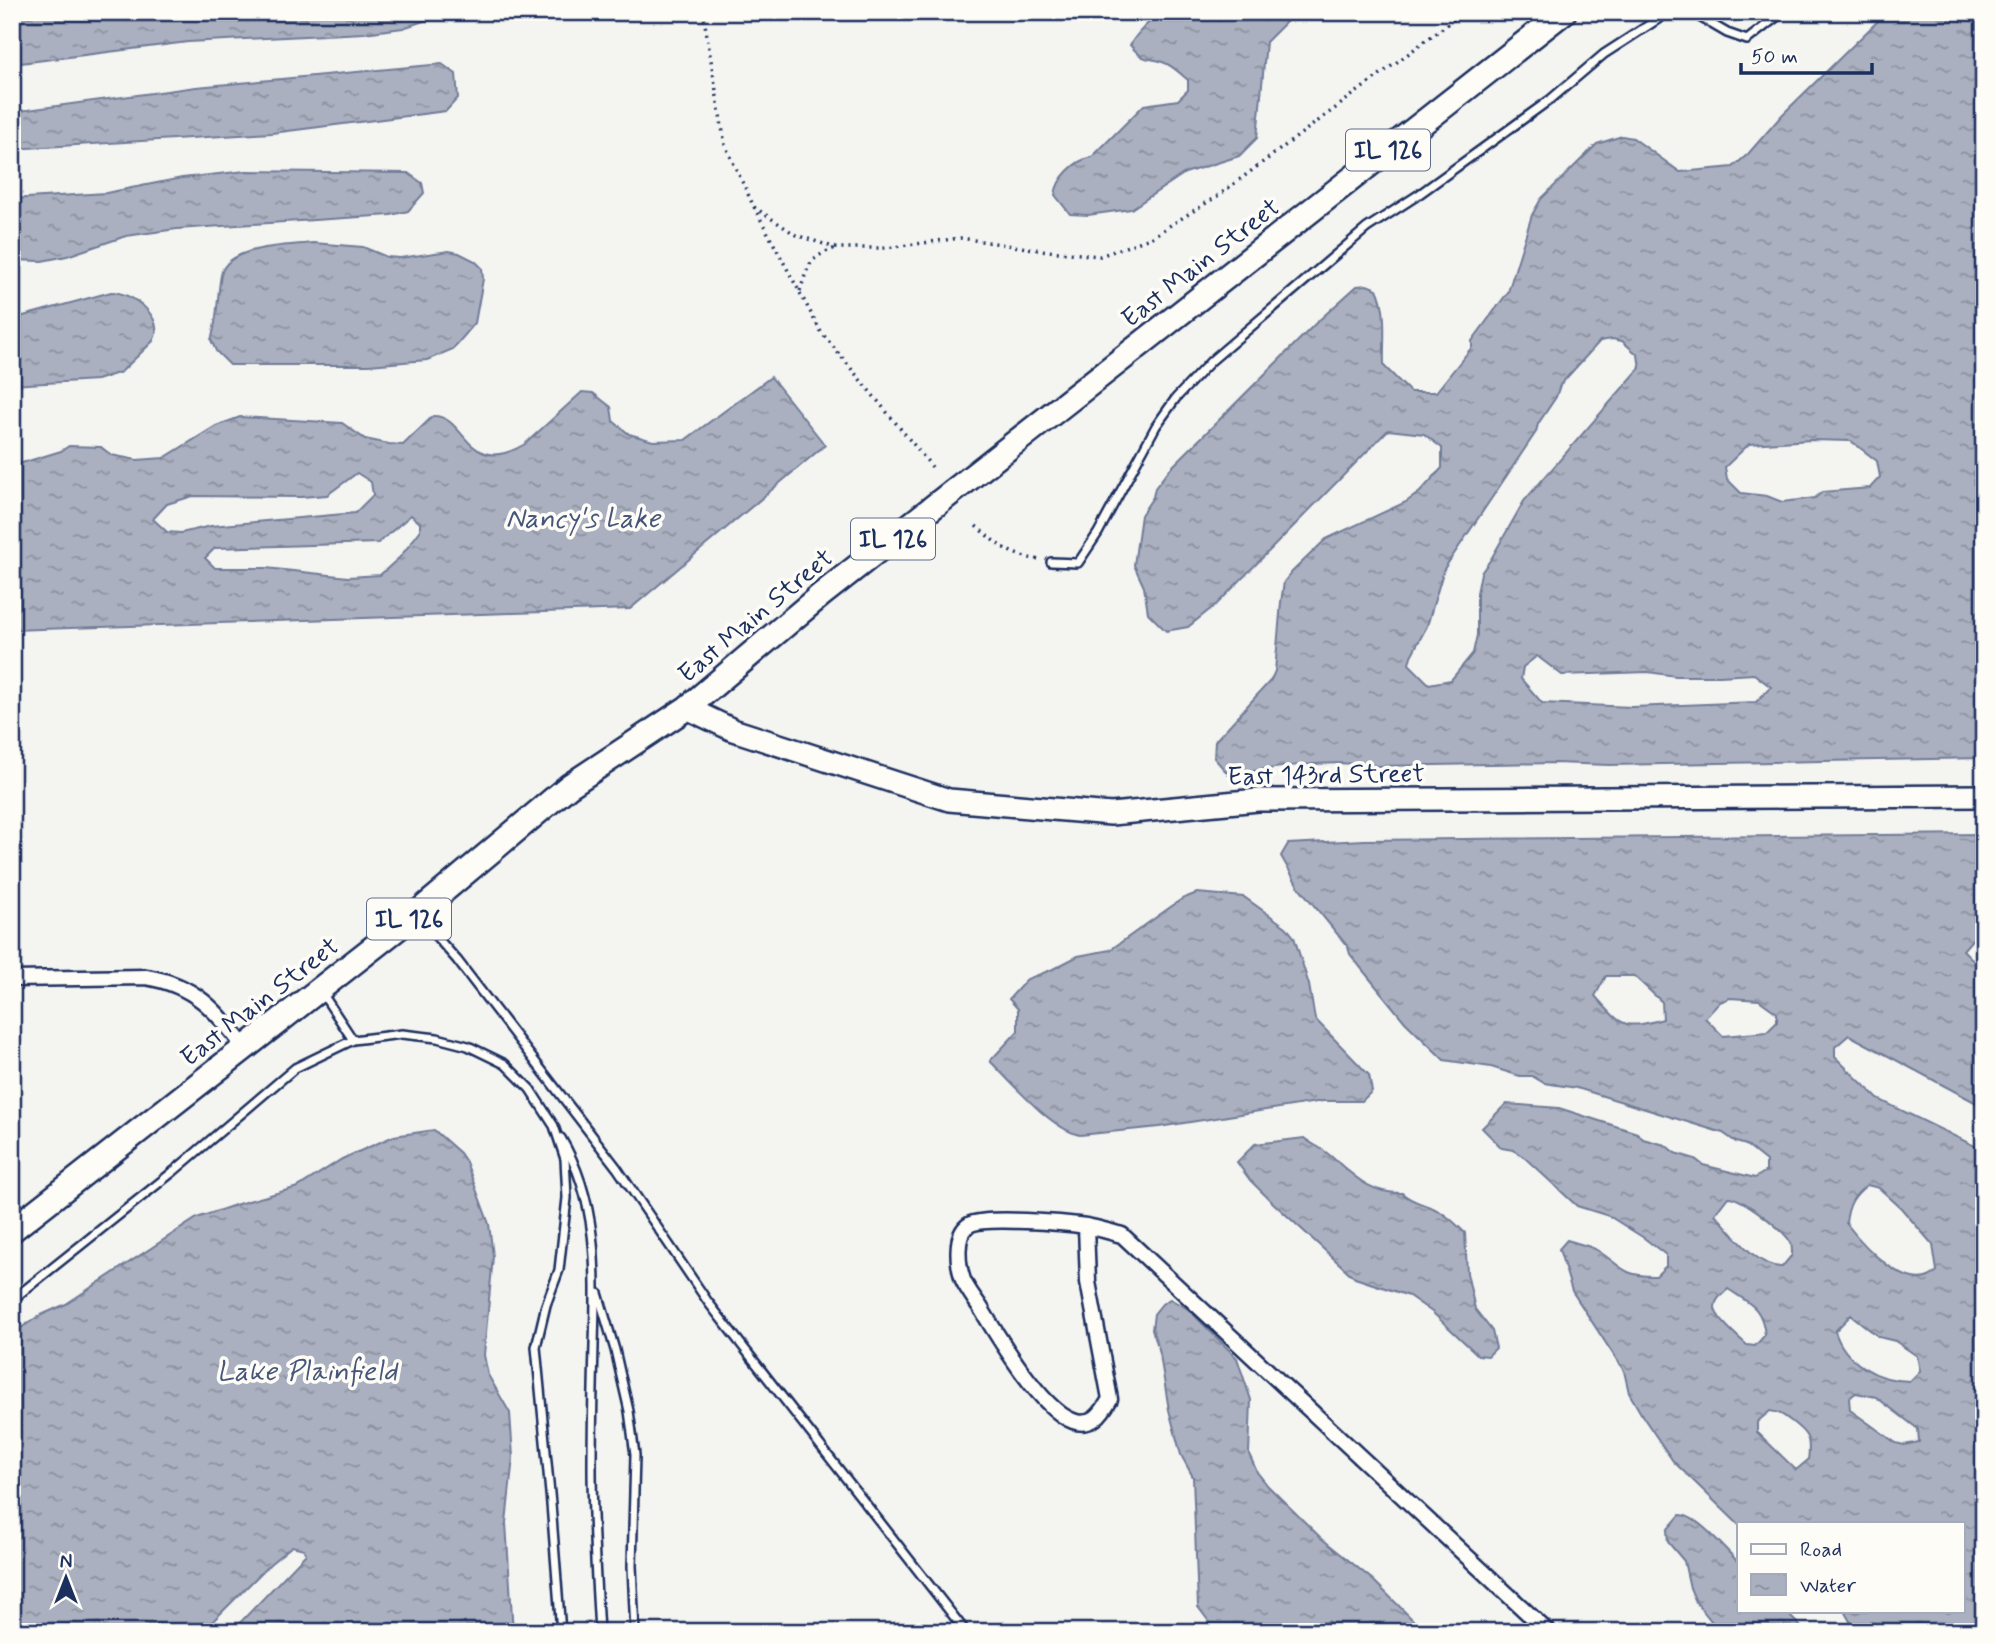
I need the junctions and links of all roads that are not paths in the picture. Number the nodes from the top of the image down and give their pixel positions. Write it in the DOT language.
graph roads {
  1 [pos="1564,12"];
  2 [pos="1668,12"];
  3 [pos="1691,12"];
  4 [pos="1783,12"];
  5 [pos="1051,562"];
  6 [pos="687,708"];
  7 [pos="1984,796"];
  8 [pos="416,914"];
  9 [pos="12,979"];
  10 [pos="319,989"];
  11 [pos="353,1040"];
  12 [pos="245,1048"];
  13 [pos="554,1126"];
  14 [pos="1086,1226"];
  15 [pos="12,1230"];
  16 [pos="596,1286"];
  17 [pos="12,1300"];
  18 [pos="561,1632"];
  19 [pos="599,1632"];
  20 [pos="635,1632"];
  21 [pos="966,1632"];
  22 [pos="1548,1632"];
  1 -- 6 [label="main road, East Main Street / IL 126"];
  2 -- 5 [label="lane"];
  3 -- 4 [label="lane"];
  6 -- 7 [label="street, East 143rd Street"];
  6 -- 8 [label="main road, East Main Street / IL 126"];
  8 -- 10 [label="main road, East Main Street / IL 126"];
  8 -- 21 [label="lane"];
  9 -- 12 [label="street"];
  10 -- 11 [label="lane"];
  10 -- 12 [label="main road, East Main Street / IL 126"];
  11 -- 13 [label="lane"];
  11 -- 17 [label="lane"];
  12 -- 15 [label="main road, East Main Street / IL 126"];
  13 -- 16 [label="lane"];
  13 -- 18 [label="lane"];
  14 -- 14 [label="street"];
  14 -- 22 [label="street"];
  16 -- 19 [label="lane"];
  16 -- 20 [label="lane"];
}
